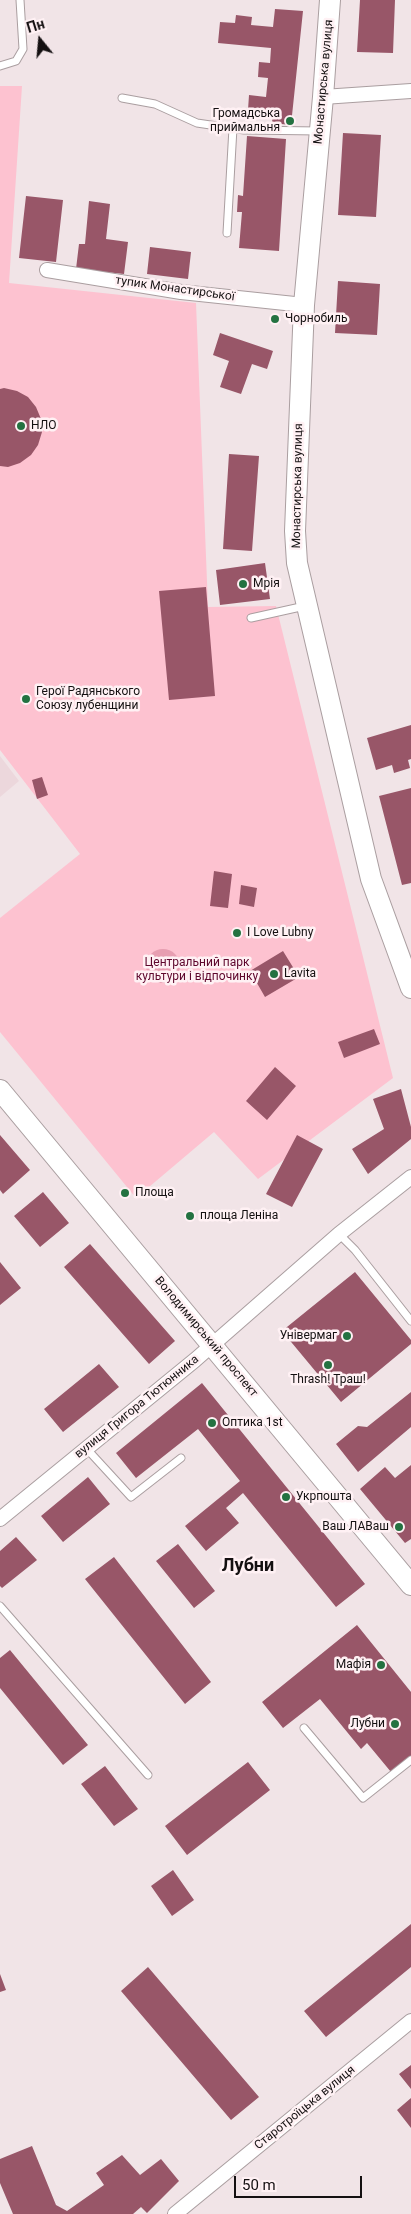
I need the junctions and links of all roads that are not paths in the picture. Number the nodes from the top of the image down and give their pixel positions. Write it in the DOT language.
graph roads {
  1 [pos="20,0"];
  2 [pos="330,0"];
  3 [pos="0,66"];
  4 [pos="411,91"];
  5 [pos="323,97"];
  6 [pos="122,98"];
  7 [pos="233,128"];
  8 [pos="320,131"];
  9 [pos="227,233"];
  10 [pos="47,270"];
  11 [pos="304,305"];
  12 [pos="308,606"];
  13 [pos="251,618"];
  14 [pos="411,988"];
  15 [pos="0,1090"];
  16 [pos="411,1178"];
  17 [pos="339,1234"];
  18 [pos="411,1321"];
  19 [pos="212,1345"];
  20 [pos="86,1448"];
  21 [pos="181,1458"];
  22 [pos="0,1519"];
  23 [pos="411,1585"];
  24 [pos="0,1606"];
  25 [pos="304,1728"];
  26 [pos="411,1760"];
  27 [pos="148,1775"];
  28 [pos="411,2022"];
  29 [pos="175,2214"];
  1 -- 3 [label="lane"];
  2 -- 5 [label="main road, Монастирська вулиця"];
  4 -- 5 [label="street"];
  5 -- 8 [label="main road, Монастирська вулиця"];
  6 -- 7 [label="lane"];
  7 -- 8 [label="lane"];
  7 -- 9 [label="lane"];
  8 -- 11 [label="main road, Монастирська вулиця"];
  10 -- 11 [label="street, тупик Монастирської"];
  11 -- 12 [label="main road, Монастирська вулиця"];
  12 -- 13 [label="lane"];
  12 -- 14 [label="main road, Монастирська вулиця"];
  15 -- 19 [label="main road, Володимирський проспект"];
  16 -- 17 [label="street, вулиця Григора Тютюнника"];
  17 -- 18 [label="lane"];
  17 -- 19 [label="street, вулиця Григора Тютюнника"];
  19 -- 20 [label="street, вулиця Григора Тютюнника"];
  19 -- 23 [label="main road, Володимирський проспект"];
  20 -- 21 [label="lane"];
  20 -- 22 [label="street, вулиця Григора Тютюнника"];
  24 -- 27 [label="lane"];
  25 -- 26 [label="lane"];
  28 -- 29 [label="street, Старотроїцька вулиця"];
}
